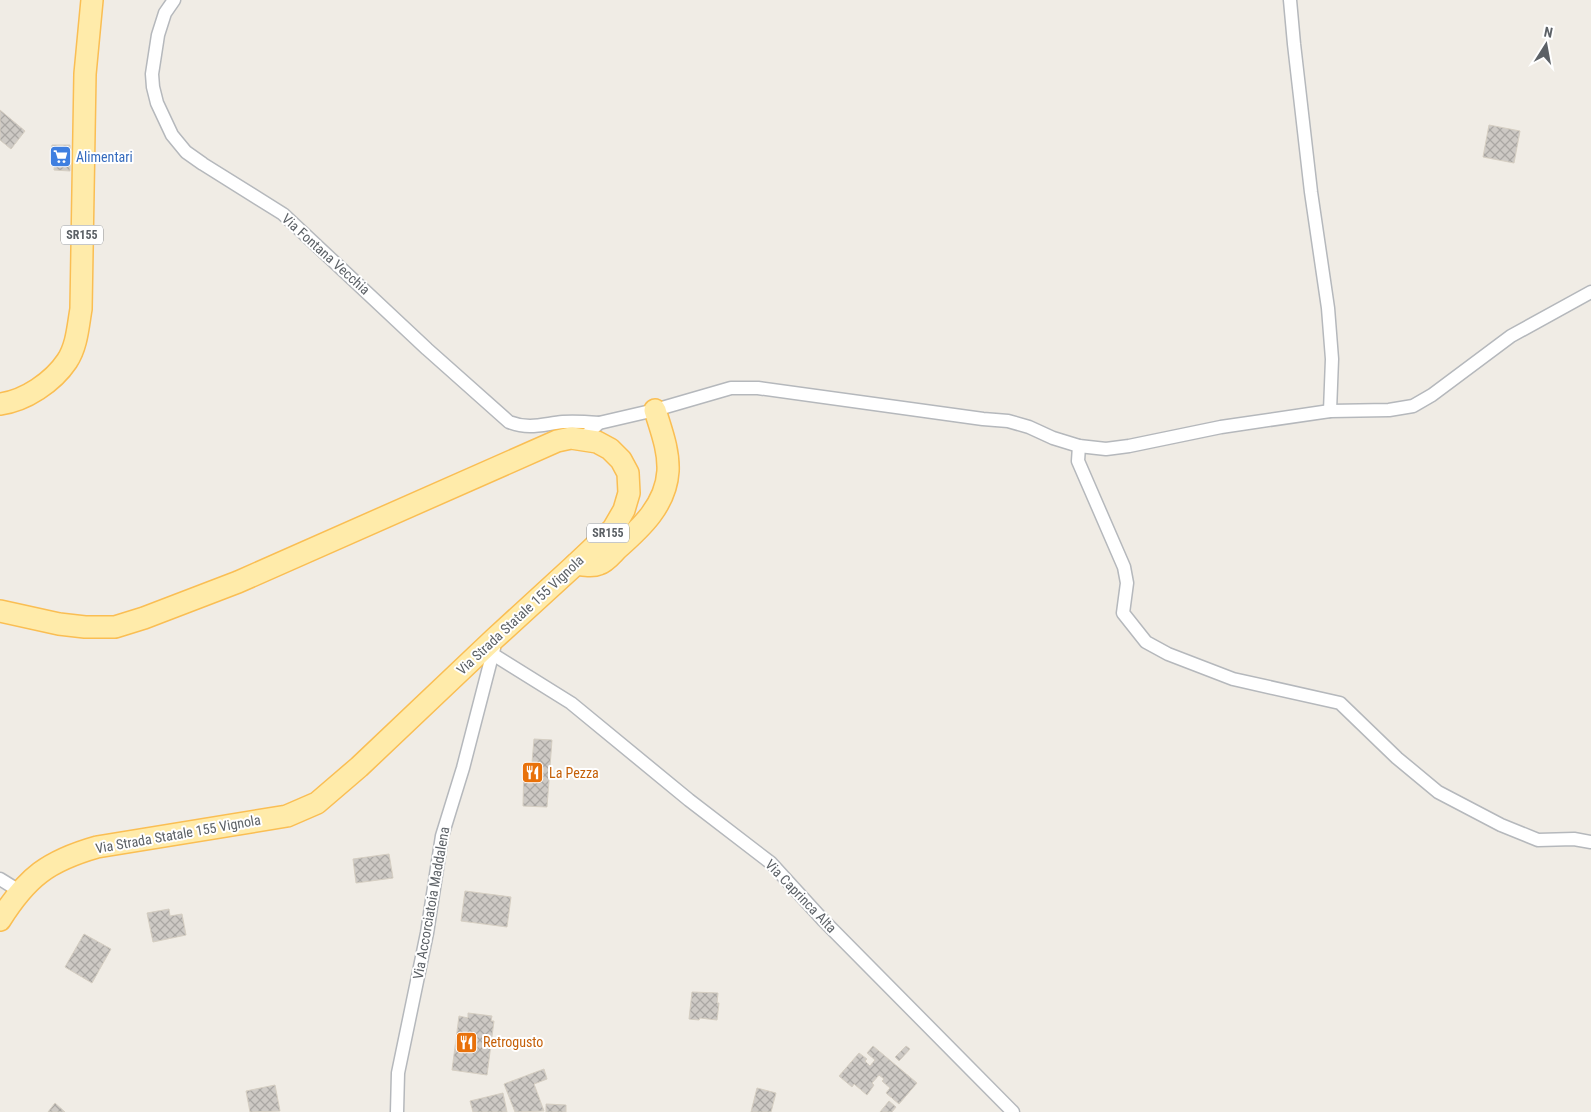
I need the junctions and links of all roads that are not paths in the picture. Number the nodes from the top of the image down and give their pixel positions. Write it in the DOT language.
graph roads {
  1 [pos="92,0"];
  2 [pos="174,0"];
  3 [pos="1290,0"];
  4 [pos="1591,292"];
  5 [pos="0,404"];
  6 [pos="655,410"];
  7 [pos="1330,411"];
  8 [pos="598,423"];
  9 [pos="582,439"];
  10 [pos="1079,446"];
  11 [pos="576,564"];
  12 [pos="0,611"];
  13 [pos="494,647"];
  14 [pos="1591,842"];
  15 [pos="0,879"];
  16 [pos="21,892"];
  17 [pos="0,920"];
  18 [pos="397,1112"];
  19 [pos="1013,1112"];
  1 -- 5 [label="main road, SR155"];
  2 -- 8 [label="street, Via Fontana Vecchia"];
  3 -- 7 [label="street"];
  4 -- 7 [label="street, Via Fontana Vecchia"];
  6 -- 8 [label="street, Via Fontana Vecchia"];
  6 -- 10 [label="street, Via Fontana Vecchia"];
  6 -- 11 [label="main road"];
  7 -- 10 [label="street, Via Fontana Vecchia"];
  8 -- 9 [label="street"];
  9 -- 11 [label="main road, Via Strada Statale 155 Vignola / SR155"];
  9 -- 12 [label="main road, Via Strada Statale 155 Vignola / SR155"];
  10 -- 14 [label="street"];
  11 -- 13 [label="main road, Via Strada Statale 155 Vignola / SR155"];
  13 -- 16 [label="main road, Via Strada Statale 155 Vignola / SR155"];
  13 -- 18 [label="street, Via Accorciatoia Maddalena"];
  13 -- 19 [label="street, Via Caprinca Alta"];
  15 -- 16 [label="street"];
  16 -- 17 [label="main road, Via Strada Statale 155 Vignola / SR155"];
}
